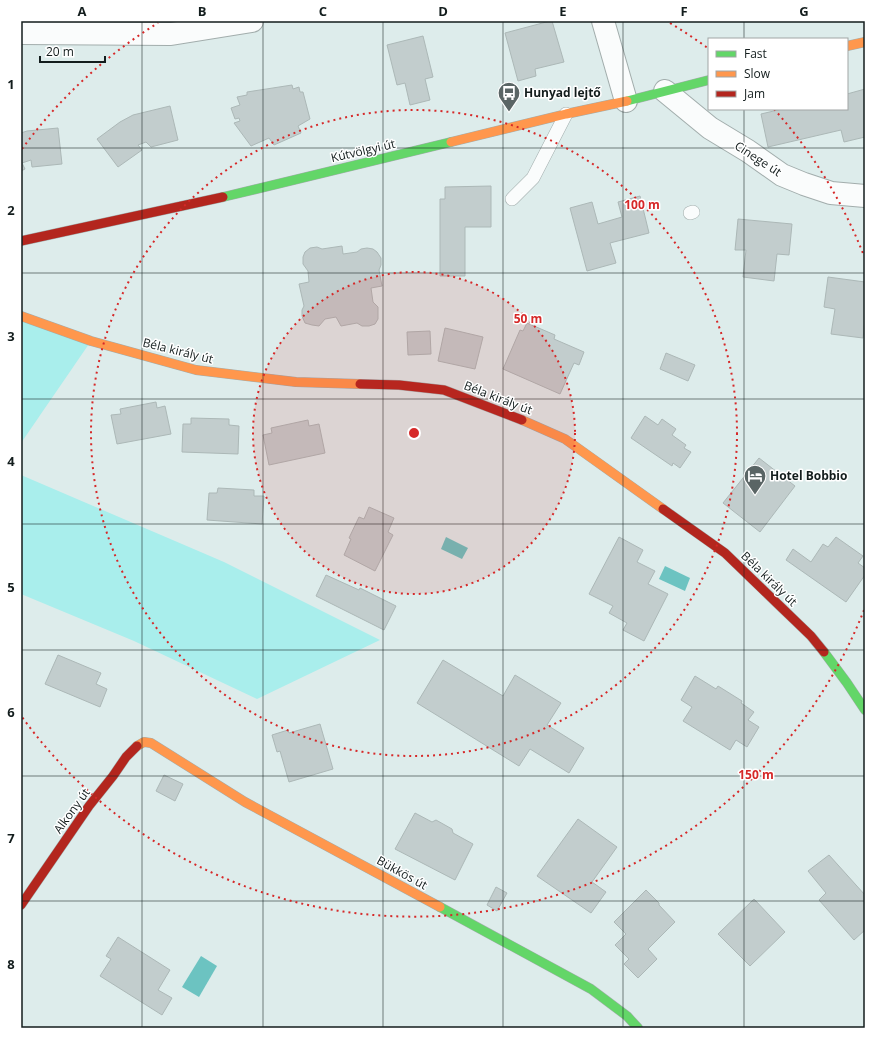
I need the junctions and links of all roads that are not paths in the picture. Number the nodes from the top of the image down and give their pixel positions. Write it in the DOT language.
graph roads {
  1 [pos="252,21"];
  2 [pos="603,21"];
  3 [pos="21,33"];
  4 [pos="865,42"];
  5 [pos="848,46"];
  6 [pos="708,80"];
  7 [pos="665,91"];
  8 [pos="626,101"];
  9 [pos="566,114"];
  10 [pos="865,196"];
  11 [pos="512,199"];
  12 [pos="21,241"];
  13 [pos="21,316"];
  14 [pos="865,710"];
  15 [pos="151,743"];
  16 [pos="21,905"];
  17 [pos="638,1028"];
  1 -- 3 [label="street"];
  2 -- 8 [label="street"];
  4 -- 5 [label="street"];
  6 -- 7 [label="street, Kútvölgyi út"];
  7 -- 8 [label="street, Kútvölgyi út"];
  7 -- 10 [label="street, Cinege út"];
  8 -- 9 [label="street, Kútvölgyi út"];
  9 -- 11 [label="lane"];
  9 -- 12 [label="street, Kútvölgyi út"];
  13 -- 14 [label="street, Béla király út"];
  15 -- 16 [label="street, Alkony út"];
  15 -- 17 [label="street, Bükkös út"];
}
